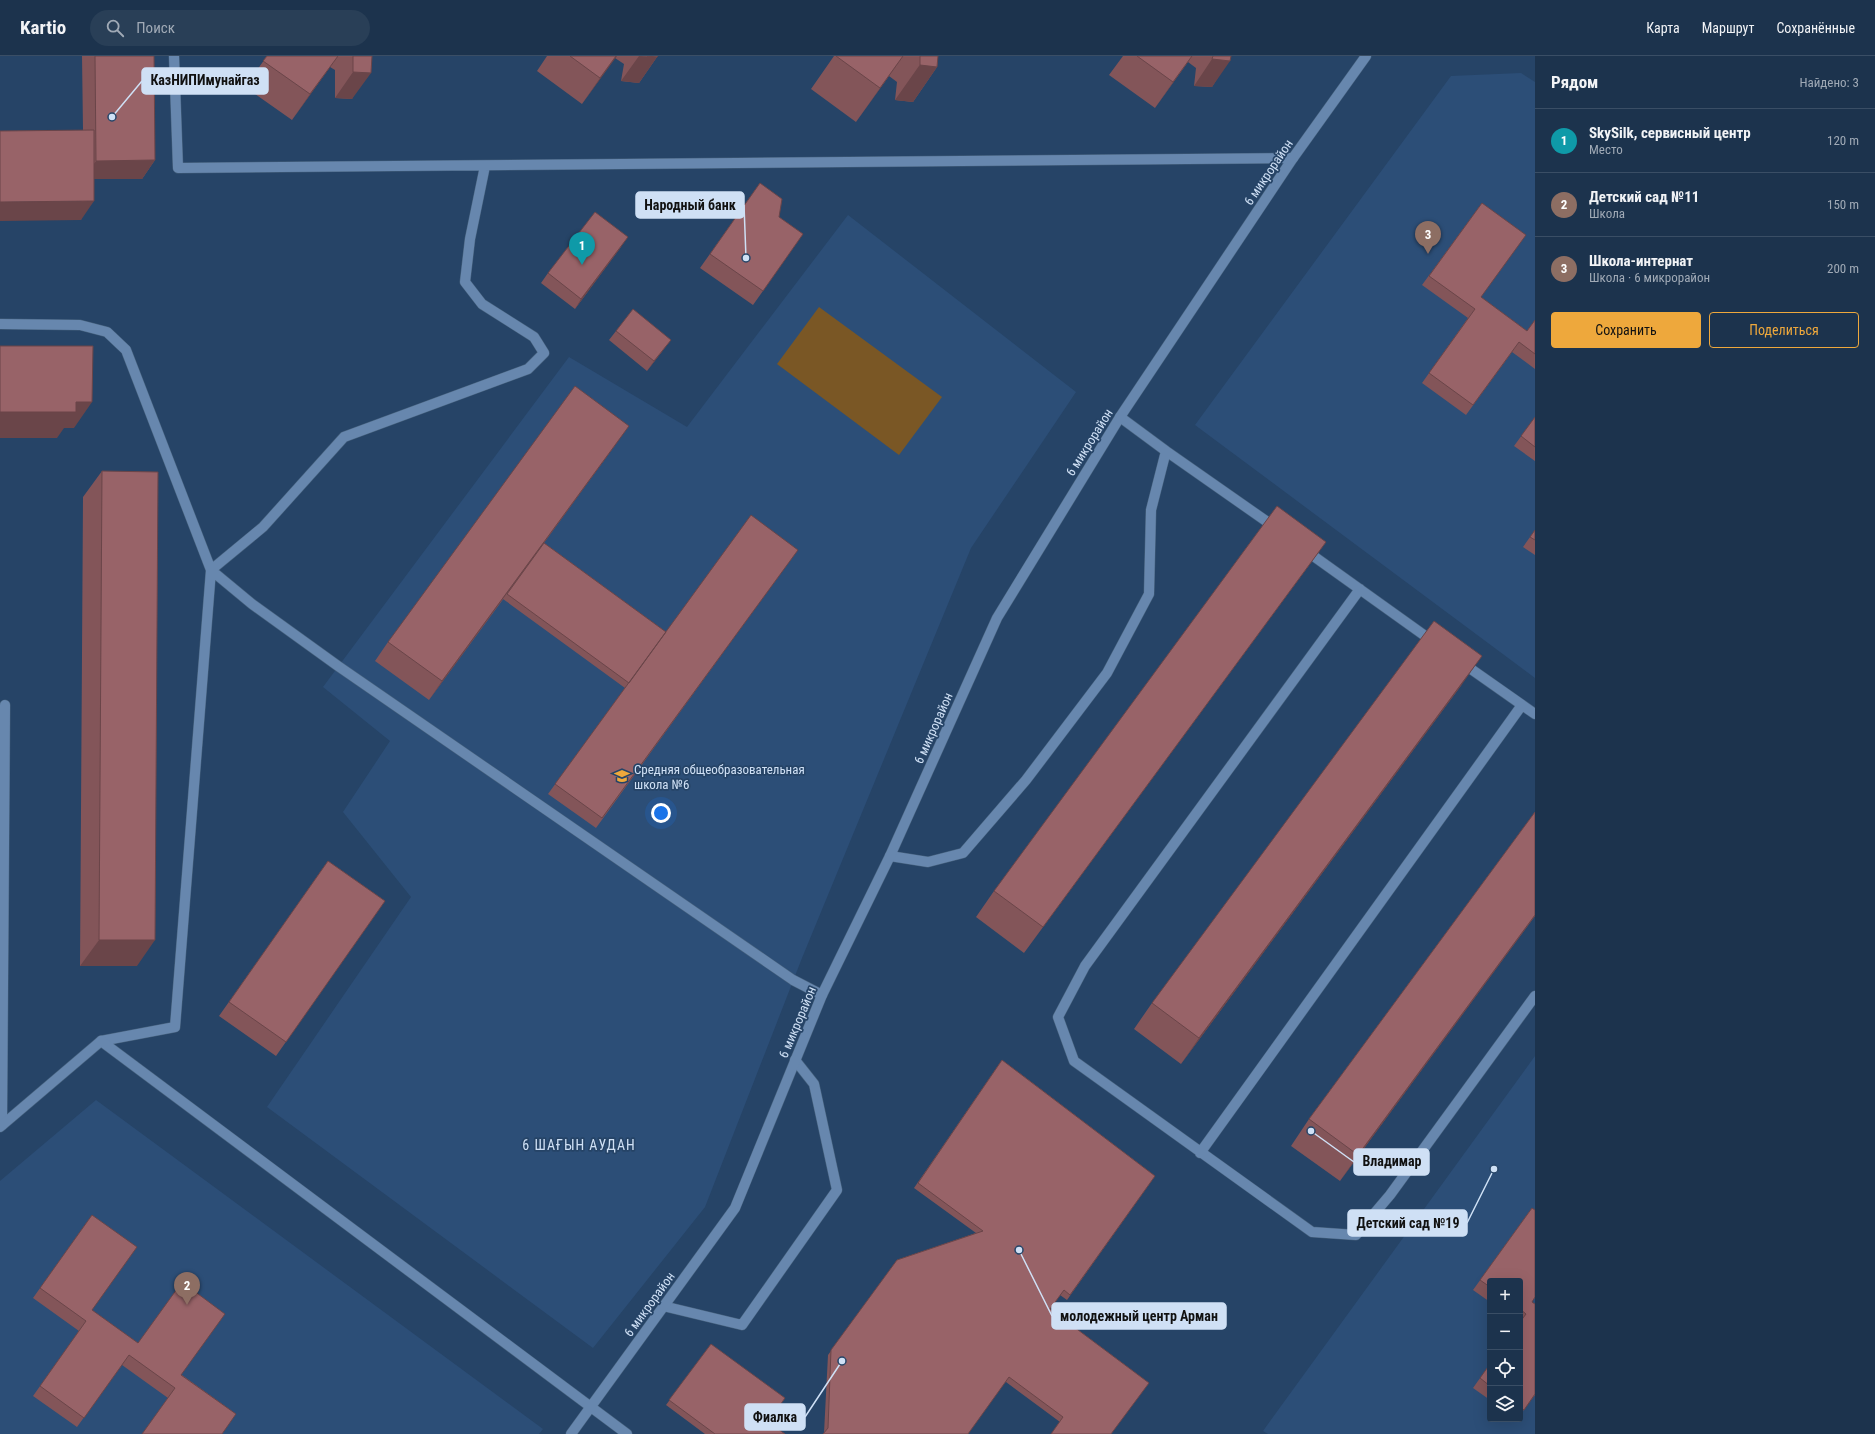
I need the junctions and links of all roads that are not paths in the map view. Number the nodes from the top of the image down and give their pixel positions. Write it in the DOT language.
graph roads {
  1 [pos="174,56"];
  2 [pos="1366,56"];
  3 [pos="1293,158"];
  4 [pos="485,166"];
  5 [pos="0,324"];
  6 [pos="1120,417"];
  7 [pos="1166,451"];
  8 [pos="1285,535"];
  9 [pos="1297,544"];
  10 [pos="211,570"];
  11 [pos="1360,589"];
  12 [pos="5,705"];
  13 [pos="1522,705"];
  14 [pos="1535,714"];
  15 [pos="890,856"];
  16 [pos="822,995"];
  17 [pos="1534,1000"];
  18 [pos="100,1041"];
  19 [pos="795,1060"];
  20 [pos="1,1126"];
  21 [pos="1200,1153"];
  22 [pos="664,1306"];
  23 [pos="590,1408"];
  24 [pos="571,1434"];
  25 [pos="627,1434"];
  1 -- 4 [label="street"];
  2 -- 3 [label="street, 6 микрорайон"];
  3 -- 4 [label="street"];
  3 -- 6 [label="street, 6 микрорайон"];
  4 -- 10 [label="street"];
  5 -- 10 [label="street"];
  6 -- 7 [label="street"];
  6 -- 15 [label="street, 6 микрорайон"];
  7 -- 8 [label="street"];
  7 -- 15 [label="street"];
  9 -- 11 [label="street"];
  10 -- 16 [label="street"];
  10 -- 18 [label="street"];
  11 -- 13 [label="street"];
  11 -- 21 [label="street"];
  12 -- 20 [label="street"];
  13 -- 14 [label="street"];
  13 -- 21 [label="street"];
  15 -- 16 [label="street, 6 микрорайон"];
  16 -- 19 [label="street, 6 микрорайон"];
  17 -- 21 [label="street"];
  18 -- 20 [label="street"];
  18 -- 23 [label="street"];
  19 -- 22 [label="street, 6 микрорайон"];
  19 -- 22 [label="street"];
  22 -- 23 [label="street, 6 микрорайон"];
  23 -- 24 [label="street, 6 микрорайон"];
  23 -- 25 [label="street"];
}
